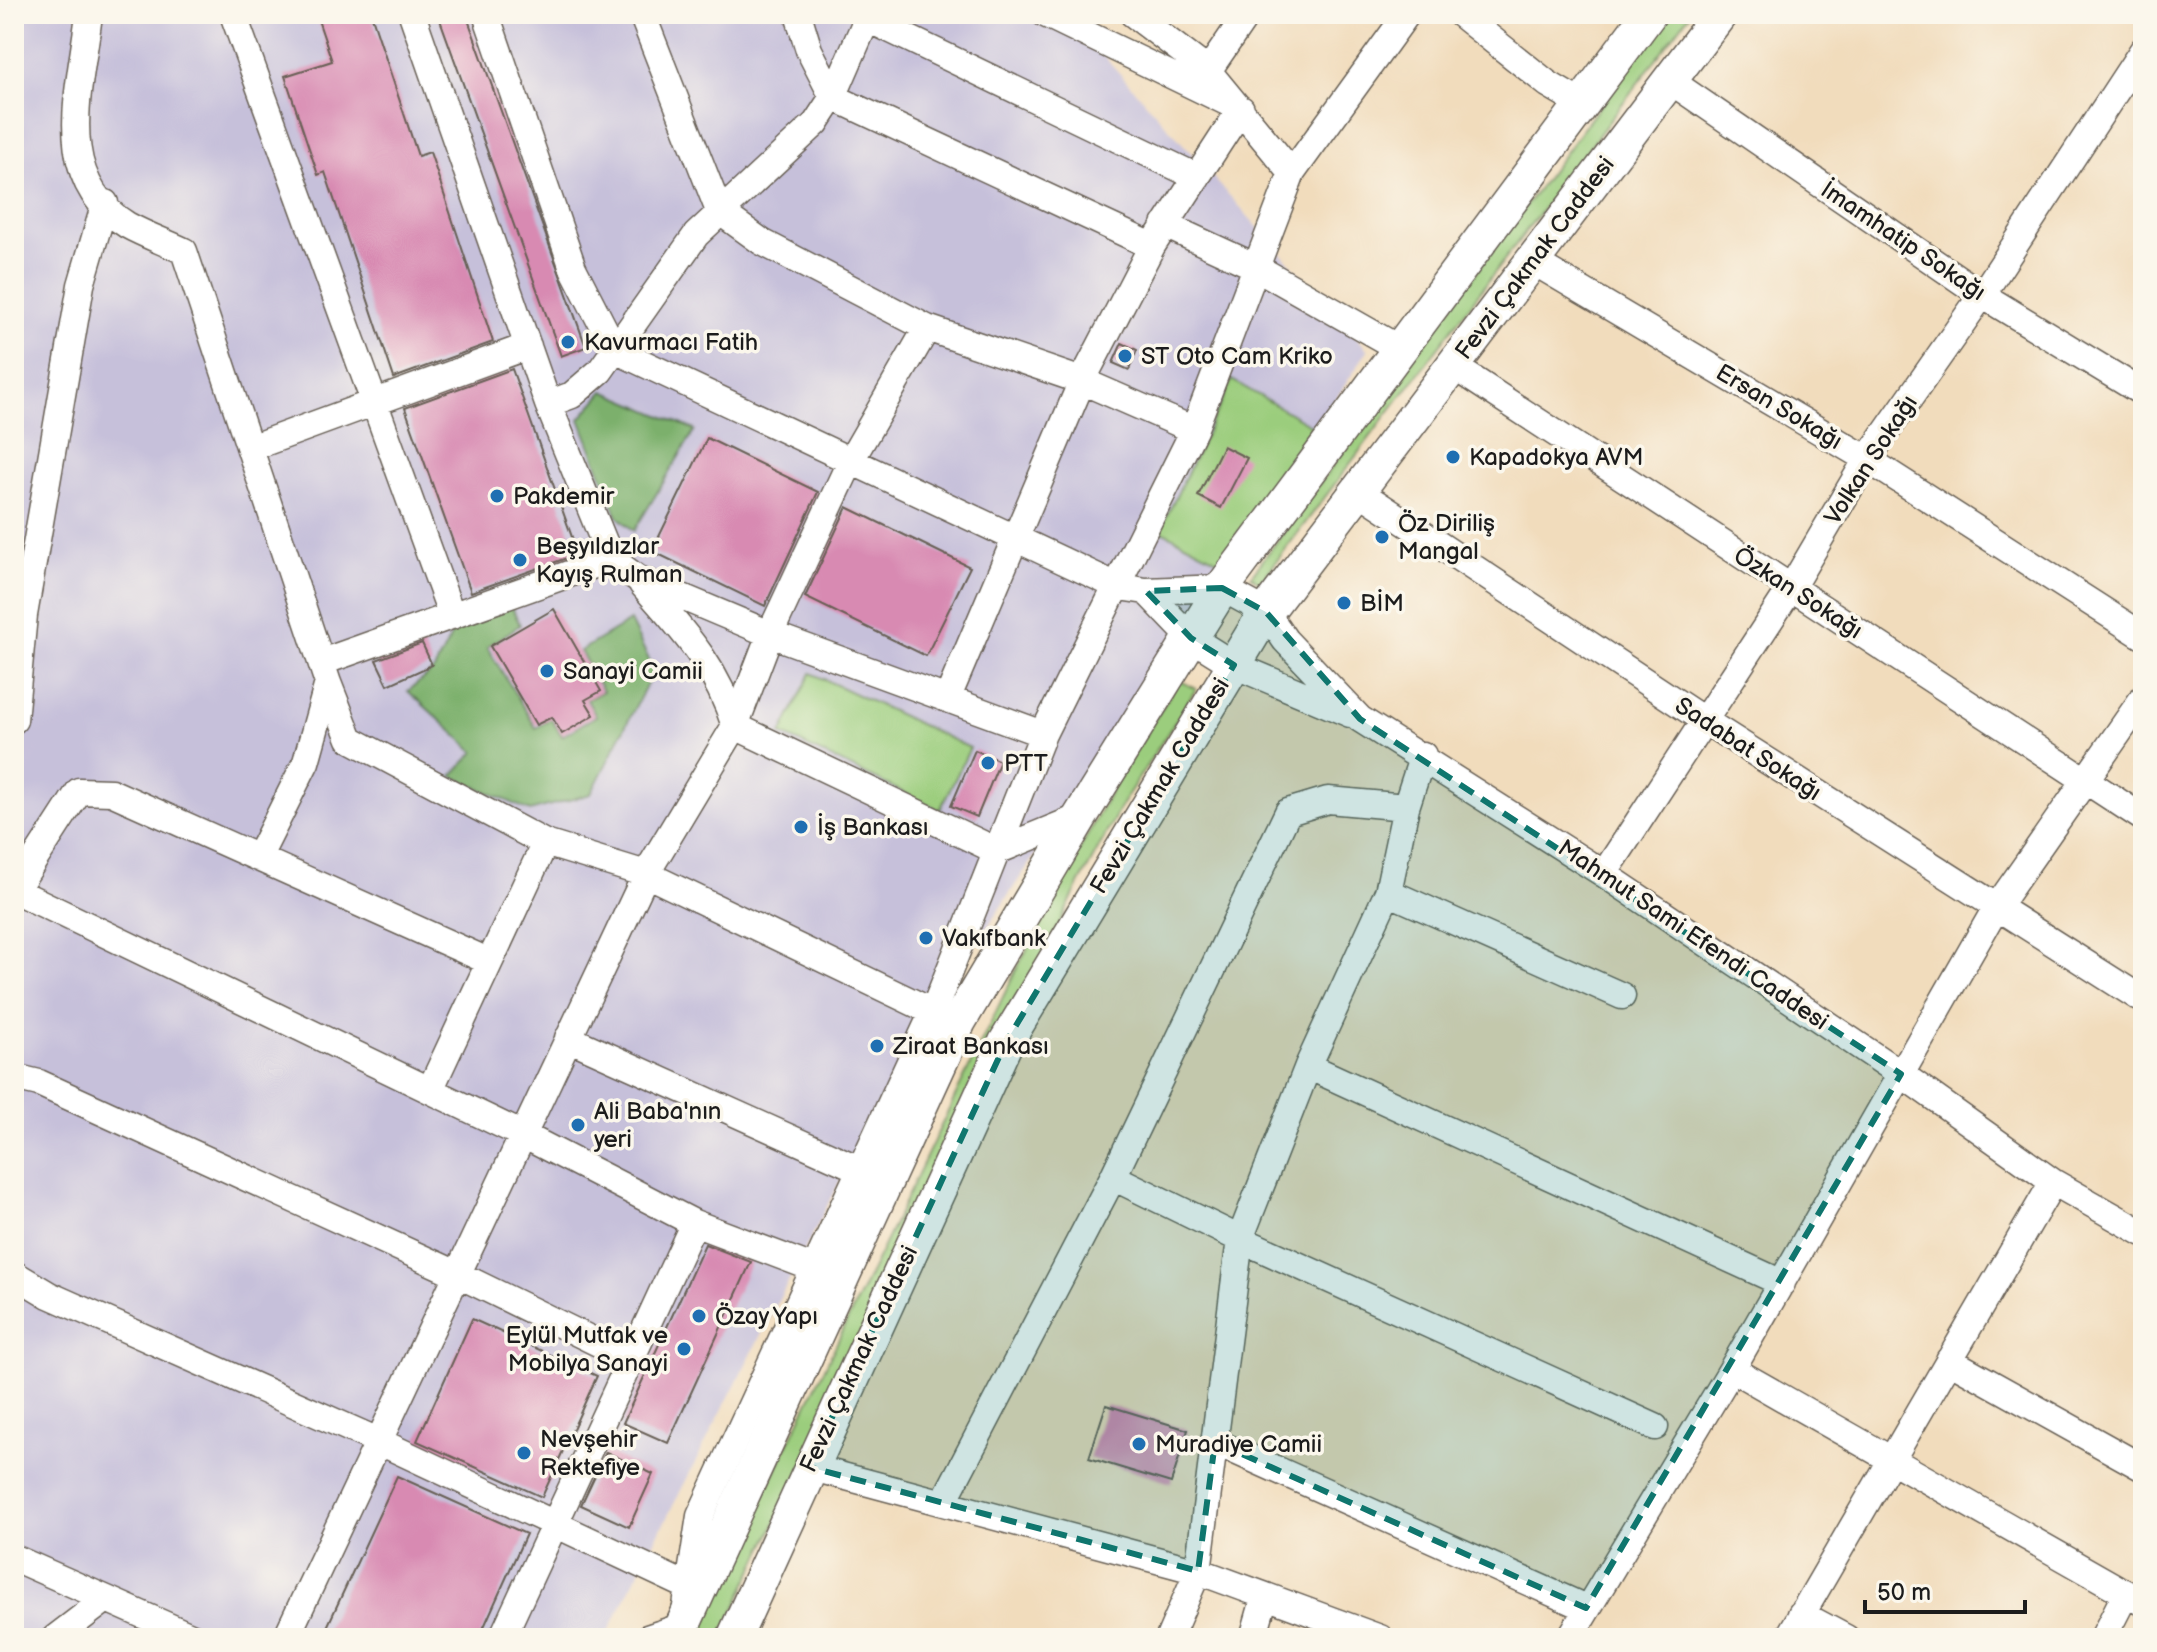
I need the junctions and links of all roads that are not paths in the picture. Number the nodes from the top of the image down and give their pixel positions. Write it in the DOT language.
graph roads {
  1 [pos="91,14"];
  2 [pos="233,14"];
  3 [pos="412,14"];
  4 [pos="486,14"];
  5 [pos="642,14"];
  6 [pos="798,14"];
  7 [pos="1045,14"];
  8 [pos="1133,14"];
  9 [pos="1247,14"];
  10 [pos="1407,14"];
  11 [pos="1460,14"];
  12 [pos="1649,14"];
  13 [pos="1720,14"];
  14 [pos="868,16"];
  15 [pos="2143,50"];
  16 [pos="1208,71"];
  17 [pos="1669,80"];
  18 [pos="833,97"];
  19 [pos="1582,104"];
  20 [pos="1241,109"];
  21 [pos="1292,173"];
  22 [pos="1197,177"];
  23 [pos="105,203"];
  24 [pos="719,211"];
  25 [pos="1158,235"];
  26 [pos="1534,262"];
  27 [pos="1254,266"];
  28 [pos="1982,295"];
  29 [pos="927,328"];
  30 [pos="528,346"];
  31 [pos="1400,349"];
  32 [pos="615,350"];
  33 [pos="1453,366"];
  34 [pos="1082,381"];
  35 [pos="2142,390"];
  36 [pos="374,403"];
  37 [pos="548,404"];
  38 [pos="1194,430"];
  39 [pos="250,448"];
  40 [pos="1867,459"];
  41 [pos="851,460"];
  42 [pos="1358,491"];
  43 [pos="1016,537"];
  44 [pos="611,559"];
  45 [pos="637,578"];
  46 [pos="1119,587"];
  47 [pos="1222,588"];
  48 [pos="1791,588"];
  49 [pos="1146,591"];
  50 [pos="1266,612"];
  51 [pos="452,616"];
  52 [pos="770,634"];
  53 [pos="2143,636"];
  54 [pos="1191,638"];
  55 [pos="1234,665"];
  56 [pos="325,673"];
  57 [pos="948,697"];
  58 [pos="2143,698"];
  59 [pos="1360,719"];
  60 [pos="14,720"];
  61 [pos="1705,721"];
  62 [pos="735,726"];
  63 [pos="1043,734"];
  64 [pos="1423,755"];
  65 [pos="2084,781"];
  66 [pos="1406,807"];
  67 [pos="1080,817"];
  68 [pos="2143,818"];
  69 [pos="545,843"];
  70 [pos="997,851"];
  71 [pos="258,858"];
  72 [pos="646,874"];
  73 [pos="1604,874"];
  74 [pos="14,890"];
  75 [pos="1388,892"];
  76 [pos="1996,908"];
  77 [pos="488,961"];
  78 [pos="1622,996"];
  79 [pos="2143,1000"];
  80 [pos="933,1012"];
  81 [pos="568,1038"];
  82 [pos="1308,1066"];
  83 [pos="1901,1074"];
  84 [pos="14,1077"];
  85 [pos="430,1090"];
  86 [pos="523,1135"];
  87 [pos="859,1169"];
  88 [pos="1113,1177"];
  89 [pos="2053,1182"];
  90 [pos="694,1223"];
  91 [pos="2143,1233"];
  92 [pos="1240,1239"];
  93 [pos="813,1268"];
  94 [pos="14,1274"];
  95 [pos="457,1274"];
  96 [pos="1782,1283"];
  97 [pos="631,1359"];
  98 [pos="1949,1360"];
  99 [pos="1732,1369"];
  100 [pos="1655,1427"];
  101 [pos="378,1441"];
  102 [pos="1215,1442"];
  103 [pos="1891,1458"];
  104 [pos="809,1467"];
  105 [pos="2143,1468"];
  106 [pos="943,1503"];
  107 [pos="554,1524"];
  108 [pos="14,1558"];
  109 [pos="1198,1571"];
  110 [pos="689,1587"];
  111 [pos="1265,1596"];
  112 [pos="2135,1598"];
  113 [pos="106,1599"];
  114 [pos="1586,1608"];
  115 [pos="1801,1614"];
  116 [pos="680,1632"];
  117 [pos="55,1638"];
  118 [pos="195,1638"];
  119 [pos="286,1638"];
  120 [pos="502,1638"];
  121 [pos="647,1638"];
  122 [pos="734,1638"];
  123 [pos="1169,1638"];
  124 [pos="1253,1638"];
  125 [pos="1380,1638"];
  126 [pos="1570,1638"];
  127 [pos="1788,1638"];
  128 [pos="1846,1638"];
  129 [pos="2103,1638"];
  1 -- 23 [label="street"];
  2 -- 36 [label="street"];
  3 -- 30 [label="street"];
  4 -- 32 [label="street"];
  5 -- 24 [label="street"];
  6 -- 18 [label="street"];
  7 -- 20 [label="street"];
  8 -- 16 [label="street"];
  9 -- 16 [label="street"];
  10 -- 21 [label="street"];
  11 -- 19 [label="street"];
  12 -- 19 [label="main road, Fevzi Çakmak Caddesi"];
  13 -- 17 [label="main road, Fevzi Çakmak Caddesi"];
  14 -- 18 [label="street"];
  14 -- 22 [label="street"];
  15 -- 28 [label="street, Volkan Sokağı"];
  16 -- 20 [label="street"];
  17 -- 26 [label="main road, Fevzi Çakmak Caddesi"];
  17 -- 28 [label="street, İmamhatip Sokağı"];
  18 -- 24 [label="street"];
  18 -- 25 [label="street"];
  19 -- 31 [label="main road, Fevzi Çakmak Caddesi"];
  20 -- 21 [label="street"];
  20 -- 22 [label="street"];
  21 -- 27 [label="street"];
  22 -- 25 [label="street"];
  23 -- 39 [label="street"];
  23 -- 60 [label="street"];
  24 -- 29 [label="street"];
  24 -- 32 [label="street"];
  25 -- 27 [label="street"];
  25 -- 34 [label="street"];
  26 -- 33 [label="main road, Fevzi Çakmak Caddesi"];
  26 -- 40 [label="street, Ersan Sokağı"];
  27 -- 31 [label="street"];
  27 -- 38 [label="street"];
  28 -- 35 [label="street, İmamhatip Sokağı"];
  28 -- 40 [label="street, Volkan Sokağı"];
  29 -- 34 [label="street"];
  29 -- 41 [label="street"];
  30 -- 36 [label="street"];
  30 -- 37 [label="street"];
  31 -- 47 [label="main road, Fevzi Çakmak Caddesi"];
  32 -- 37 [label="street"];
  32 -- 41 [label="street"];
  33 -- 42 [label="main road, Fevzi Çakmak Caddesi"];
  33 -- 48 [label="street, Özkan Sokağı"];
  34 -- 38 [label="street"];
  34 -- 43 [label="street"];
  36 -- 39 [label="street"];
  36 -- 51 [label="street"];
  37 -- 44 [label="street"];
  38 -- 46 [label="street"];
  39 -- 56 [label="street"];
  40 -- 48 [label="street, Volkan Sokağı"];
  40 -- 53 [label="street, Ersan Sokağı"];
  41 -- 43 [label="street"];
  41 -- 52 [label="street"];
  42 -- 50 [label="main road, Fevzi Çakmak Caddesi"];
  42 -- 61 [label="street, Sadabat Sokağı"];
  43 -- 46 [label="street"];
  43 -- 57 [label="street"];
  44 -- 45 [label="street"];
  44 -- 51 [label="street"];
  45 -- 52 [label="street"];
  45 -- 62 [label="street"];
  46 -- 49 [label="street"];
  46 -- 63 [label="street"];
  47 -- 49 [label="street"];
  47 -- 50 [label="street"];
  47 -- 54 [label="main road, Fevzi Çakmak Caddesi"];
  48 -- 61 [label="street, Volkan Sokağı"];
  48 -- 65 [label="street, Özkan Sokağı"];
  49 -- 54 [label="street"];
  50 -- 55 [label="main road, Fevzi Çakmak Caddesi"];
  50 -- 59 [label="street, Mahmut Sami Efendi Caddesi"];
  51 -- 56 [label="street"];
  52 -- 57 [label="street"];
  52 -- 62 [label="street"];
  54 -- 55 [label="street"];
  54 -- 67 [label="main road, Fevzi Çakmak Caddesi"];
  55 -- 59 [label="street"];
  55 -- 104 [label="main road, Fevzi Çakmak Caddesi"];
  56 -- 69 [label="street"];
  56 -- 71 [label="street"];
  57 -- 63 [label="street"];
  58 -- 65 [label="street"];
  59 -- 64 [label="street, Mahmut Sami Efendi Caddesi"];
  61 -- 73 [label="street, Volkan Sokağı"];
  61 -- 76 [label="street, Sadabat Sokağı"];
  62 -- 70 [label="street"];
  62 -- 72 [label="street"];
  63 -- 70 [label="street"];
  64 -- 66 [label="street"];
  64 -- 73 [label="street, Mahmut Sami Efendi Caddesi"];
  65 -- 68 [label="street, Özkan Sokağı"];
  65 -- 76 [label="street"];
  66 -- 75 [label="street"];
  66 -- 88 [label="street"];
  67 -- 70 [label="street"];
  67 -- 116 [label="main road, Fevzi Çakmak Caddesi"];
  69 -- 72 [label="street"];
  69 -- 77 [label="street"];
  70 -- 80 [label="street"];
  71 -- 74 [label="street"];
  71 -- 77 [label="street"];
  72 -- 80 [label="street"];
  72 -- 81 [label="street"];
  73 -- 83 [label="street, Mahmut Sami Efendi Caddesi"];
  74 -- 85 [label="street"];
  75 -- 78 [label="street"];
  75 -- 82 [label="street"];
  76 -- 79 [label="street, Sadabat Sokağı"];
  76 -- 83 [label="street"];
  77 -- 85 [label="street"];
  80 -- 87 [label="street"];
  81 -- 86 [label="street"];
  81 -- 87 [label="street"];
  82 -- 92 [label="street"];
  82 -- 96 [label="street"];
  83 -- 89 [label="street, Mahmut Sami Efendi Caddesi"];
  83 -- 96 [label="street"];
  84 -- 95 [label="street"];
  85 -- 86 [label="street"];
  86 -- 90 [label="street"];
  86 -- 95 [label="street"];
  87 -- 93 [label="street"];
  88 -- 92 [label="street"];
  88 -- 106 [label="street"];
  89 -- 91 [label="street, Mahmut Sami Efendi Caddesi"];
  89 -- 98 [label="street"];
  90 -- 93 [label="street"];
  90 -- 97 [label="street"];
  92 -- 100 [label="street"];
  92 -- 102 [label="street"];
  93 -- 110 [label="street"];
  94 -- 101 [label="street"];
  95 -- 97 [label="street"];
  95 -- 101 [label="street"];
  96 -- 99 [label="street"];
  97 -- 107 [label="street"];
  98 -- 103 [label="street"];
  98 -- 105 [label="street"];
  99 -- 103 [label="street"];
  99 -- 114 [label="street"];
  101 -- 107 [label="street"];
  101 -- 119 [label="street"];
  102 -- 109 [label="street"];
  102 -- 114 [label="street"];
  103 -- 112 [label="street"];
  103 -- 115 [label="street"];
  104 -- 106 [label="street"];
  104 -- 122 [label="main road, Fevzi Çakmak Caddesi"];
  106 -- 109 [label="street"];
  107 -- 110 [label="street"];
  107 -- 120 [label="street"];
  108 -- 113 [label="street"];
  109 -- 111 [label="street"];
  109 -- 123 [label="street"];
  110 -- 116 [label="street"];
  111 -- 124 [label="street"];
  111 -- 125 [label="street"];
  112 -- 129 [label="street"];
  113 -- 117 [label="street"];
  113 -- 118 [label="street"];
  114 -- 126 [label="street"];
  115 -- 127 [label="street"];
  115 -- 128 [label="street"];
  116 -- 121 [label="street"];
}
